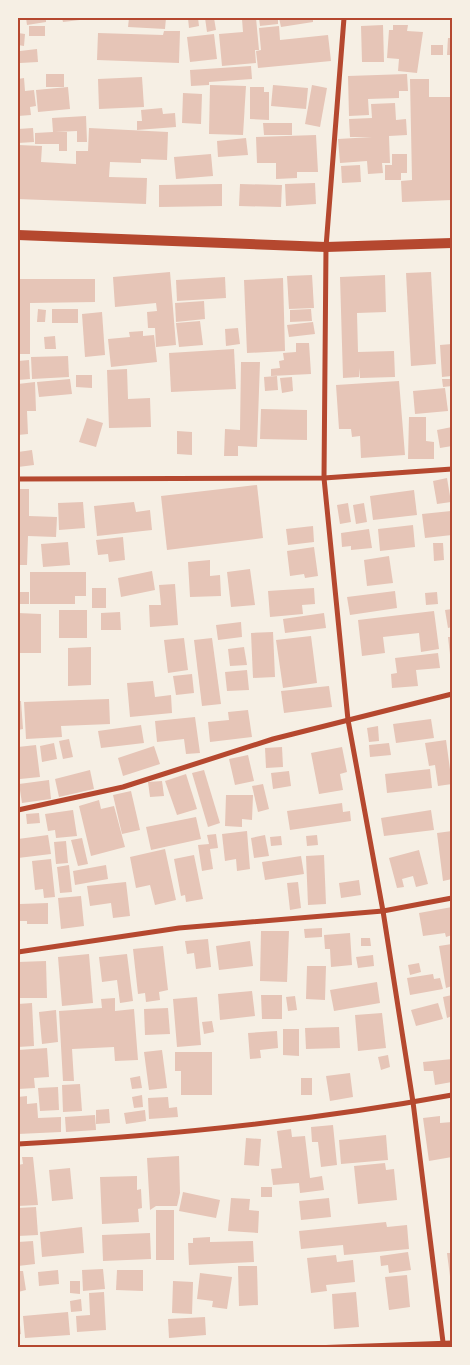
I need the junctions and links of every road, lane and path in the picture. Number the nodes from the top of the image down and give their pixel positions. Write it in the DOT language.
graph roads {
  1 [pos="344,18"];
  2 [pos="18,235"];
  3 [pos="452,243"];
  4 [pos="326,247"];
  5 [pos="452,469"];
  6 [pos="324,478"];
  7 [pos="18,479"];
  8 [pos="452,694"];
  9 [pos="348,720"];
  10 [pos="18,810"];
  11 [pos="452,898"];
  12 [pos="383,911"];
  13 [pos="18,952"];
  14 [pos="452,1095"];
  15 [pos="413,1102"];
  16 [pos="18,1144"];
  17 [pos="443,1342"];
  18 [pos="452,1343"];
  19 [pos="425,1345"];
  20 [pos="312,1348"];
  1 -- 4 [label="street"];
  2 -- 4 [label="main road"];
  3 -- 4 [label="main road"];
  4 -- 6 [label="street"];
  5 -- 6 [label="street"];
  6 -- 7 [label="street"];
  6 -- 9 [label="street"];
  8 -- 9 [label="street"];
  9 -- 10 [label="street"];
  9 -- 12 [label="street"];
  11 -- 12 [label="street"];
  12 -- 13 [label="street"];
  12 -- 15 [label="street"];
  14 -- 15 [label="street"];
  15 -- 16 [label="street"];
  15 -- 17 [label="street"];
  17 -- 18 [label="street"];
  17 -- 19 [label="street"];
  19 -- 20 [label="street"];
}
